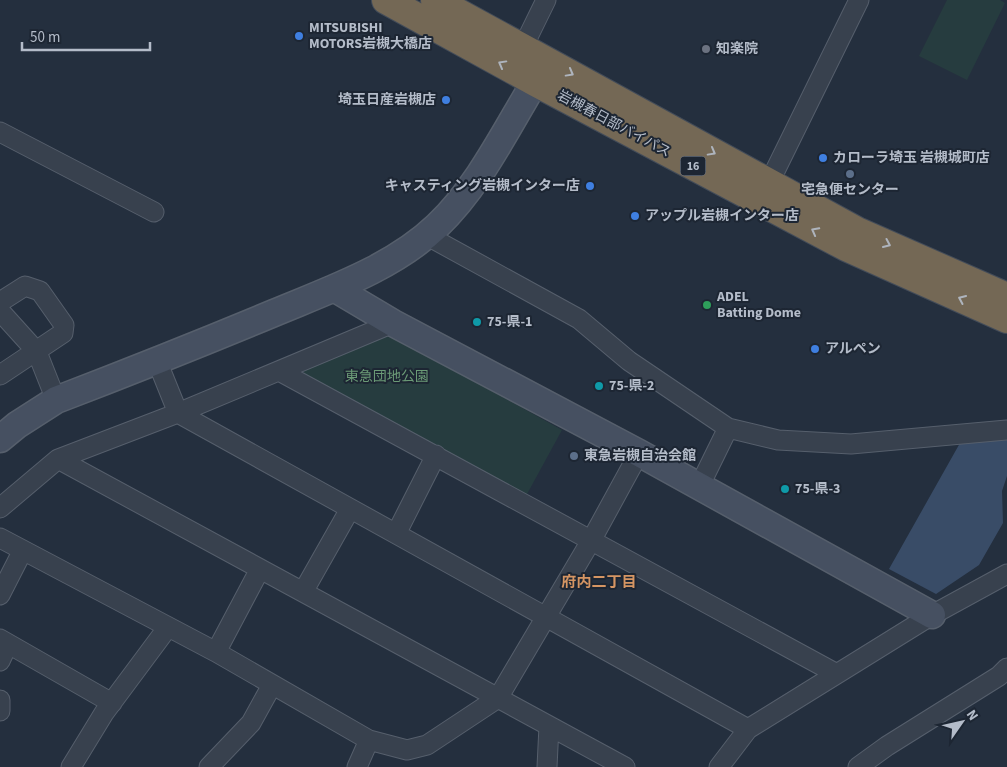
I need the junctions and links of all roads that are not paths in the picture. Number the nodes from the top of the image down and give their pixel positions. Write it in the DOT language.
graph roads {
  1 [pos="386,0"];
  2 [pos="435,0"];
  3 [pos="546,0"];
  4 [pos="859,0"];
  5 [pos="524,47"];
  6 [pos="535,82"];
  7 [pos="0,132"];
  8 [pos="769,183"];
  9 [pos="154,212"];
  10 [pos="426,235"];
  11 [pos="334,288"];
  12 [pos="1007,297"];
  13 [pos="0,302"];
  14 [pos="0,311"];
  15 [pos="1007,319"];
  16 [pos="393,323"];
  17 [pos="37,352"];
  18 [pos="157,361"];
  19 [pos="279,370"];
  20 [pos="0,375"];
  21 [pos="56,400"];
  22 [pos="178,413"];
  23 [pos="728,428"];
  24 [pos="1007,430"];
  25 [pos="0,439"];
  26 [pos="639,453"];
  27 [pos="436,455"];
  28 [pos="58,459"];
  29 [pos="699,487"];
  30 [pos="0,508"];
  31 [pos="350,509"];
  32 [pos="396,534"];
  33 [pos="0,538"];
  34 [pos="592,539"];
  35 [pos="22,550"];
  36 [pos="260,569"];
  37 [pos="1007,574"];
  38 [pos="303,592"];
  39 [pos="0,594"];
  40 [pos="932,615"];
  41 [pos="545,617"];
  42 [pos="168,627"];
  43 [pos="4,641"];
  44 [pos="216,652"];
  45 [pos="0,661"];
  46 [pos="1007,668"];
  47 [pos="837,674"];
  48 [pos="272,685"];
  49 [pos="498,698"];
  50 [pos="0,700"];
  51 [pos="112,703"];
  52 [pos="0,711"];
  53 [pos="549,726"];
  54 [pos="748,729"];
  55 [pos="369,740"];
  56 [pos="214,765"];
  57 [pos="71,767"];
  58 [pos="357,767"];
  59 [pos="547,767"];
  60 [pos="624,767"];
  61 [pos="718,767"];
  62 [pos="858,767"];
  6 -- 1 [label="highway, 岩槻春日部バイパス / 16, one-way"];
  2 -- 5 [label="highway, 岩槻春日部バイパス / 16"];
  3 -- 5 [label="street"];
  4 -- 8 [label="street"];
  5 -- 8 [label="highway, 岩槻春日部バイパス / 16, one-way"];
  6 -- 10 [label="street"];
  15 -- 6 [label="highway, 岩槻春日部バイパス / 16, one-way"];
  7 -- 9 [label="street"];
  8 -- 12 [label="highway, 岩槻春日部バイパス / 16, one-way"];
  10 -- 11 [label="street"];
  10 -- 23 [label="street"];
  11 -- 16 [label="street"];
  11 -- 18 [label="street"];
  13 -- 17 [label="street"];
  14 -- 17 [label="street"];
  16 -- 19 [label="street"];
  16 -- 26 [label="street"];
  17 -- 20 [label="street"];
  17 -- 21 [label="street"];
  18 -- 21 [label="street"];
  18 -- 22 [label="street"];
  19 -- 22 [label="street"];
  19 -- 27 [label="street"];
  21 -- 25 [label="street"];
  22 -- 28 [label="street"];
  22 -- 31 [label="street"];
  23 -- 24 [label="street"];
  23 -- 29 [label="street"];
  26 -- 29 [label="street"];
  26 -- 34 [label="street"];
  27 -- 32 [label="street"];
  27 -- 34 [label="street"];
  28 -- 30 [label="street"];
  28 -- 36 [label="street"];
  29 -- 40 [label="street"];
  31 -- 32 [label="street"];
  31 -- 38 [label="street"];
  32 -- 41 [label="street"];
  33 -- 35 [label="street"];
  34 -- 41 [label="street"];
  34 -- 47 [label="street"];
  35 -- 39 [label="street"];
  35 -- 42 [label="street"];
  36 -- 38 [label="street"];
  36 -- 44 [label="street"];
  37 -- 40 [label="street"];
  38 -- 49 [label="street"];
  40 -- 47 [label="street"];
  41 -- 49 [label="street"];
  41 -- 54 [label="street"];
  42 -- 44 [label="street"];
  42 -- 51 [label="street"];
  43 -- 45 [label="street"];
  43 -- 51 [label="street"];
  44 -- 48 [label="street"];
  46 -- 62 [label="street"];
  47 -- 54 [label="street"];
  48 -- 55 [label="street"];
  48 -- 56 [label="street"];
  49 -- 53 [label="street"];
  49 -- 55 [label="street"];
  50 -- 52 [label="street"];
  51 -- 57 [label="street"];
  53 -- 59 [label="street"];
  53 -- 60 [label="street"];
  54 -- 61 [label="street"];
  55 -- 58 [label="street"];
}
